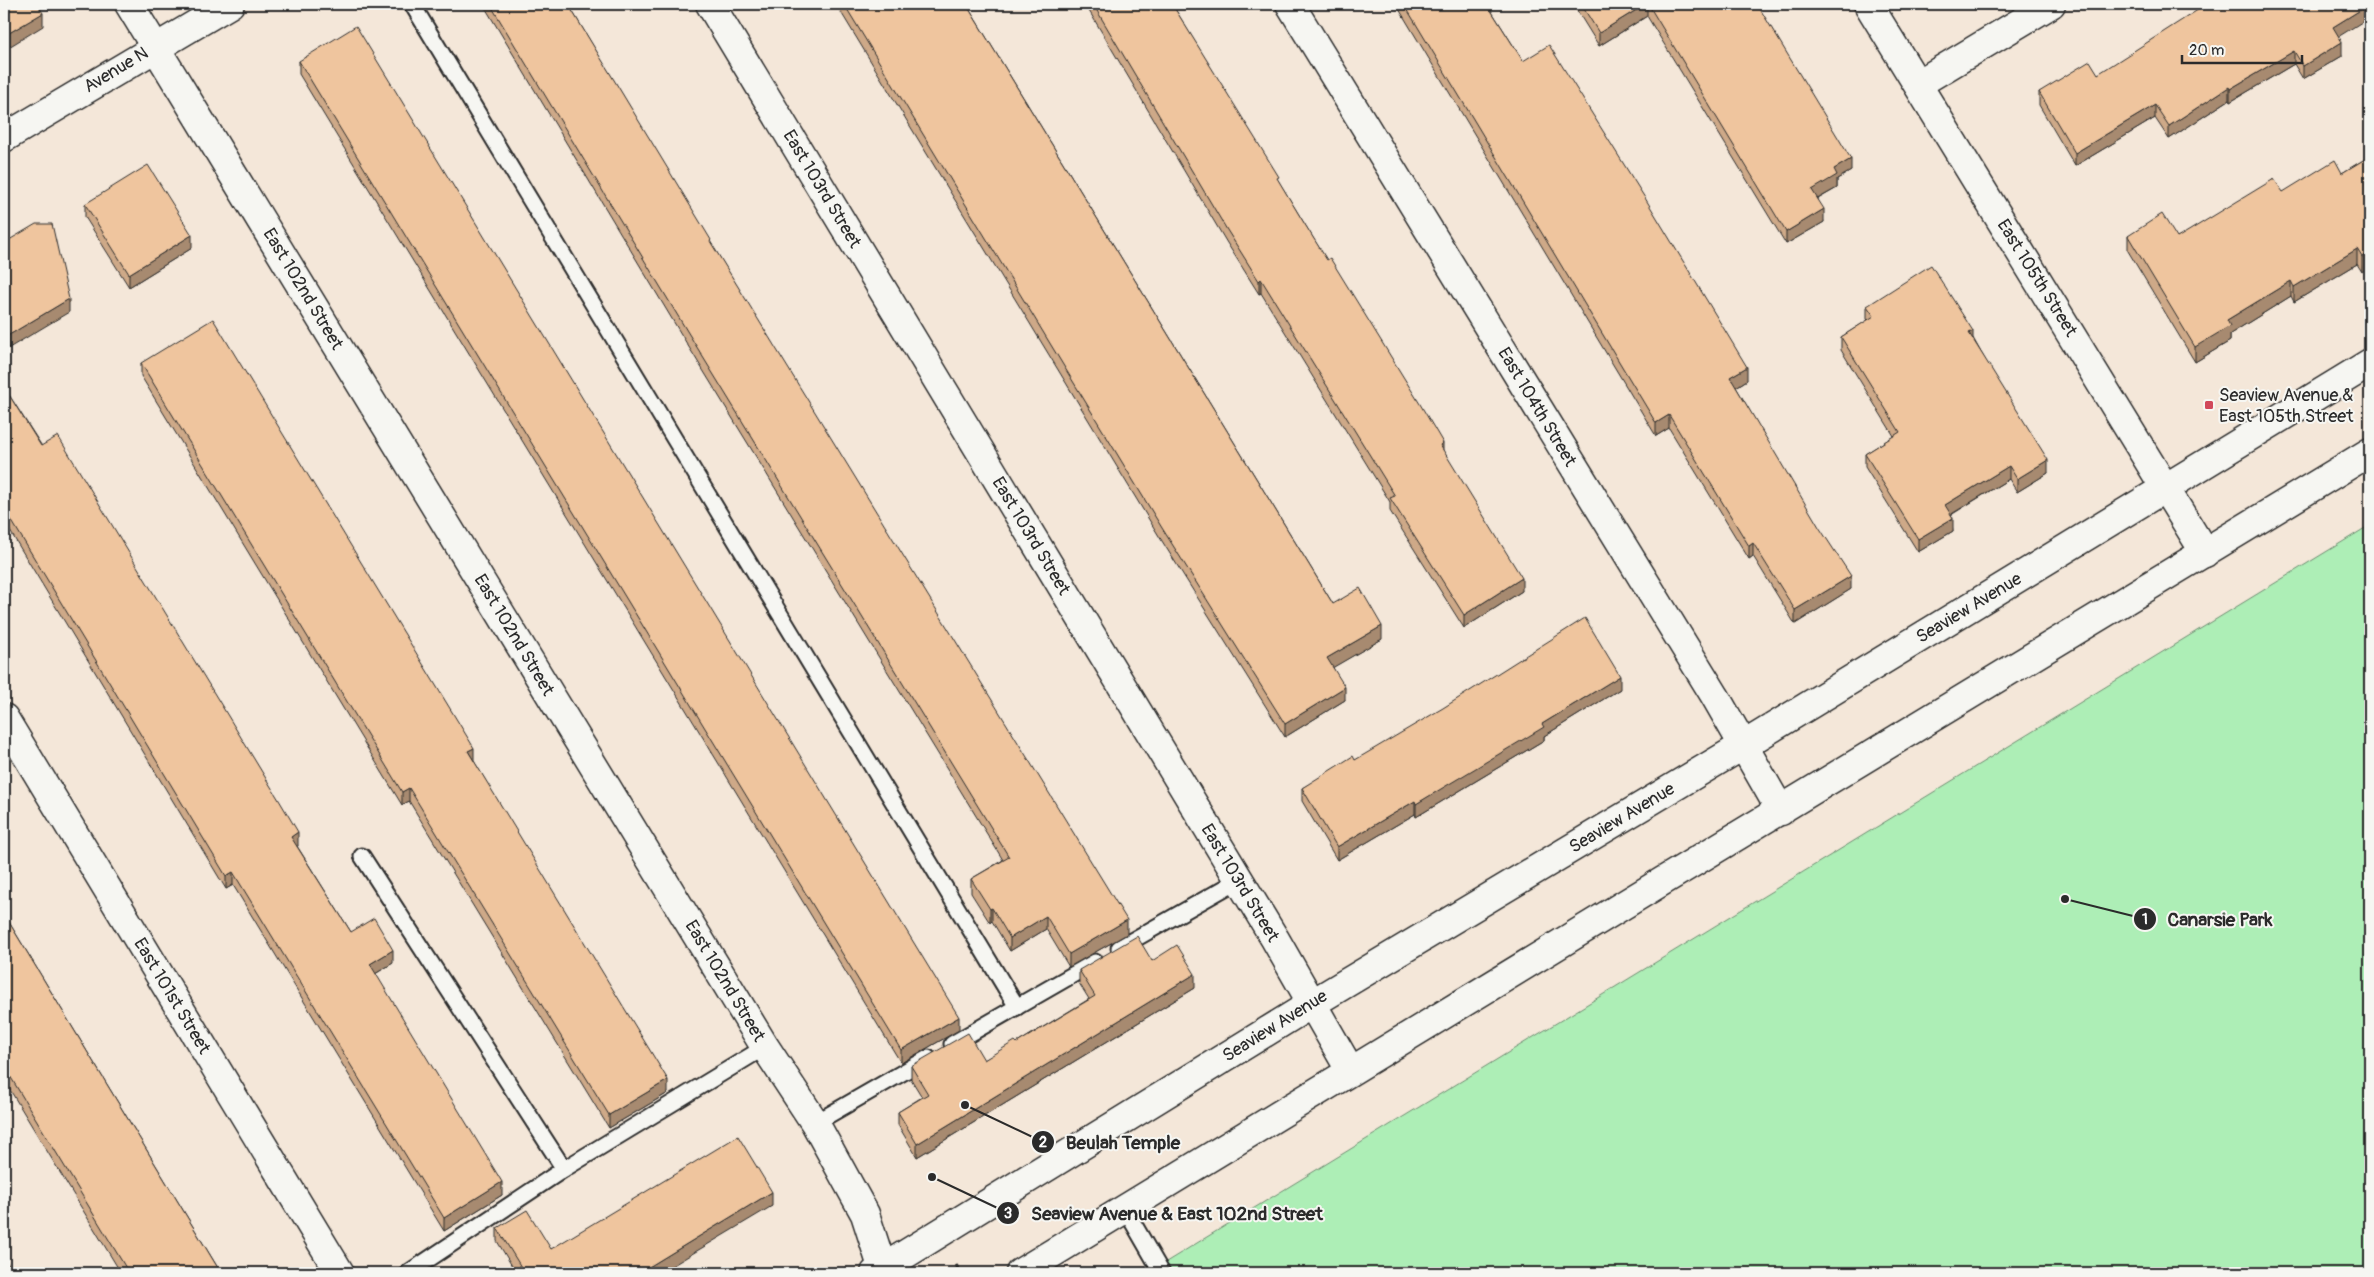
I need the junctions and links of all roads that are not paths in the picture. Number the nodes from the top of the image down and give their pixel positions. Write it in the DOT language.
graph roads {
  1 [pos="129,4"];
  2 [pos="230,4"];
  3 [pos="412,4"];
  4 [pos="710,4"];
  5 [pos="1290,4"];
  6 [pos="1868,4"];
  7 [pos="2051,4"];
  8 [pos="155,47"];
  9 [pos="1918,84"];
  10 [pos="4,138"];
  11 [pos="2370,363"];
  12 [pos="2370,452"];
  13 [pos="2165,487"];
  14 [pos="2206,553"];
  15 [pos="4,718"];
  16 [pos="1744,745"];
  17 [pos="1781,811"];
  18 [pos="362,856"];
  19 [pos="1239,880"];
  20 [pos="1313,1003"];
  21 [pos="1016,1007"];
  22 [pos="765,1047"];
  23 [pos="1350,1070"];
  24 [pos="814,1123"];
  25 [pos="564,1169"];
  26 [pos="1125,1209"];
  27 [pos="880,1272"];
  28 [pos="340,1273"];
  29 [pos="408,1273"];
  30 [pos="1020,1273"];
  31 [pos="1162,1273"];
  1 -- 8 [label="street, East 102nd Street"];
  2 -- 8 [label="street, Avenue N"];
  3 -- 21 [label="lane"];
  4 -- 19 [label="street, East 103rd Street"];
  5 -- 16 [label="street, East 104th Street"];
  6 -- 9 [label="street, East 105th Street"];
  7 -- 9 [label="street"];
  8 -- 10 [label="street, Avenue N"];
  8 -- 22 [label="street, East 102nd Street"];
  9 -- 13 [label="street, East 105th Street"];
  11 -- 13 [label="street, Seaview Avenue"];
  12 -- 14 [label="street"];
  13 -- 14 [label="street, East 105th Street"];
  13 -- 16 [label="street, Seaview Avenue"];
  14 -- 17 [label="street"];
  15 -- 28 [label="street, East 101st Street"];
  16 -- 17 [label="street, East 104th Street"];
  16 -- 20 [label="street, Seaview Avenue"];
  17 -- 23 [label="street"];
  18 -- 25 [label="lane"];
  19 -- 20 [label="street, East 103rd Street"];
  19 -- 21 [label="lane"];
  20 -- 23 [label="street, East 103rd Street"];
  20 -- 27 [label="street, Seaview Avenue"];
  21 -- 24 [label="lane"];
  22 -- 24 [label="street, East 102nd Street"];
  22 -- 25 [label="lane"];
  23 -- 26 [label="street"];
  24 -- 27 [label="street, East 102nd Street"];
  25 -- 29 [label="lane"];
  26 -- 30 [label="street"];
  26 -- 31 [label="lane"];
}
